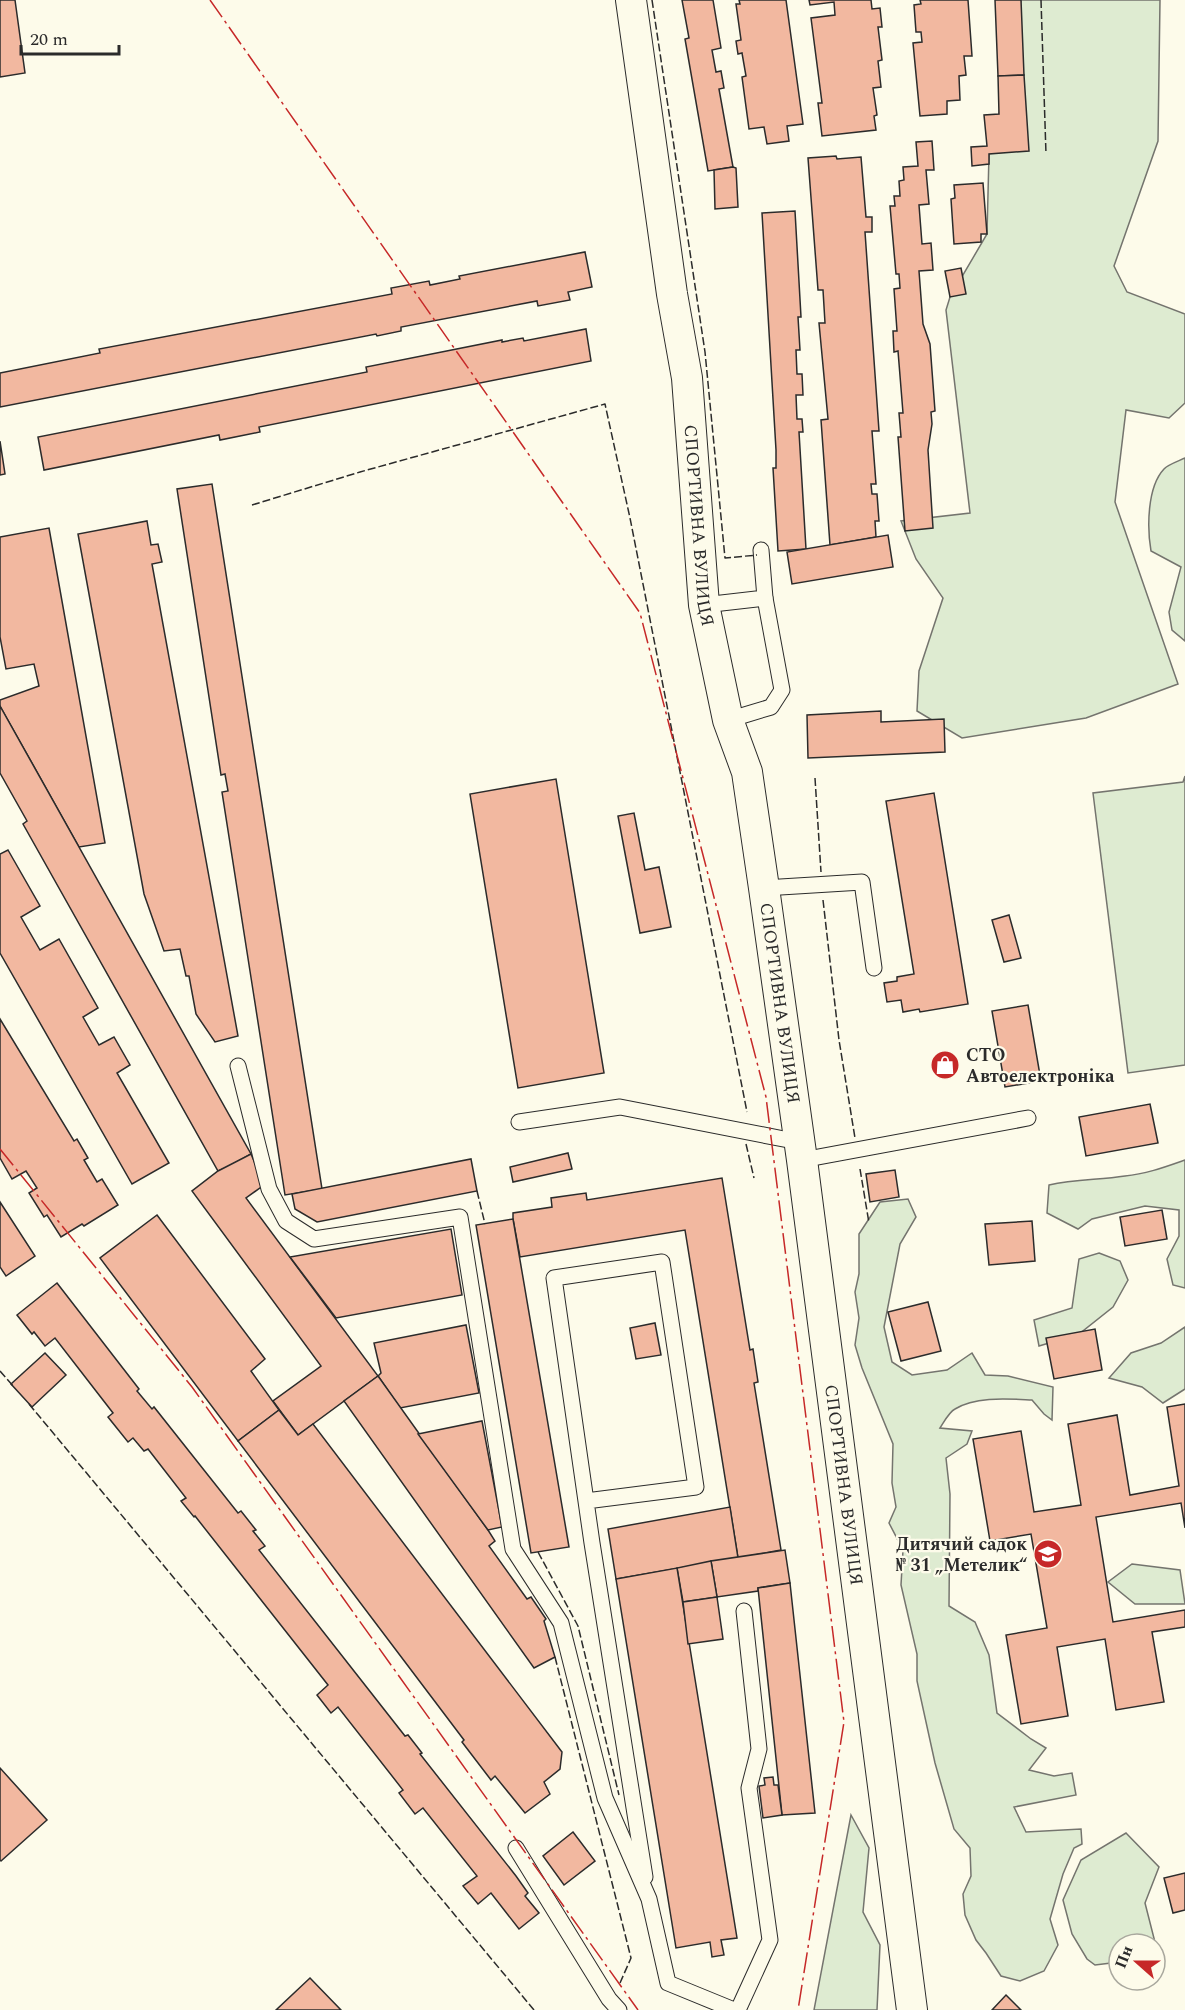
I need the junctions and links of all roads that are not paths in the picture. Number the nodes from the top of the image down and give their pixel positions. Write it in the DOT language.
graph roads {
  1 [pos="631,0"];
  2 [pos="761,550"];
  3 [pos="765,598"];
  4 [pos="704,605"];
  5 [pos="728,720"];
  6 [pos="764,888"];
  7 [pos="874,968"];
  8 [pos="238,1066"];
  9 [pos="1028,1118"];
  10 [pos="519,1122"];
  11 [pos="800,1151"];
  12 [pos="586,1501"];
  13 [pos="744,1611"];
  14 [pos="516,1848"];
  15 [pos="649,1899"];
  16 [pos="619,2010"];
  17 [pos="736,2010"];
  18 [pos="912,2010"];
  1 -- 4 [label="street, СПОРТИВНА ВУЛИЦЯ"];
  2 -- 3 [label="lane"];
  3 -- 4 [label="lane"];
  3 -- 5 [label="lane"];
  4 -- 5 [label="street, СПОРТИВНА ВУЛИЦЯ"];
  5 -- 6 [label="street, СПОРТИВНА ВУЛИЦЯ"];
  6 -- 7 [label="lane"];
  6 -- 11 [label="street, СПОРТИВНА ВУЛИЦЯ"];
  8 -- 15 [label="lane"];
  9 -- 11 [label="lane"];
  10 -- 11 [label="lane"];
  11 -- 18 [label="street, СПОРТИВНА ВУЛИЦЯ"];
  12 -- 12 [label="lane"];
  12 -- 15 [label="lane"];
  13 -- 17 [label="lane"];
  14 -- 16 [label="lane"];
  15 -- 17 [label="lane"];
}
